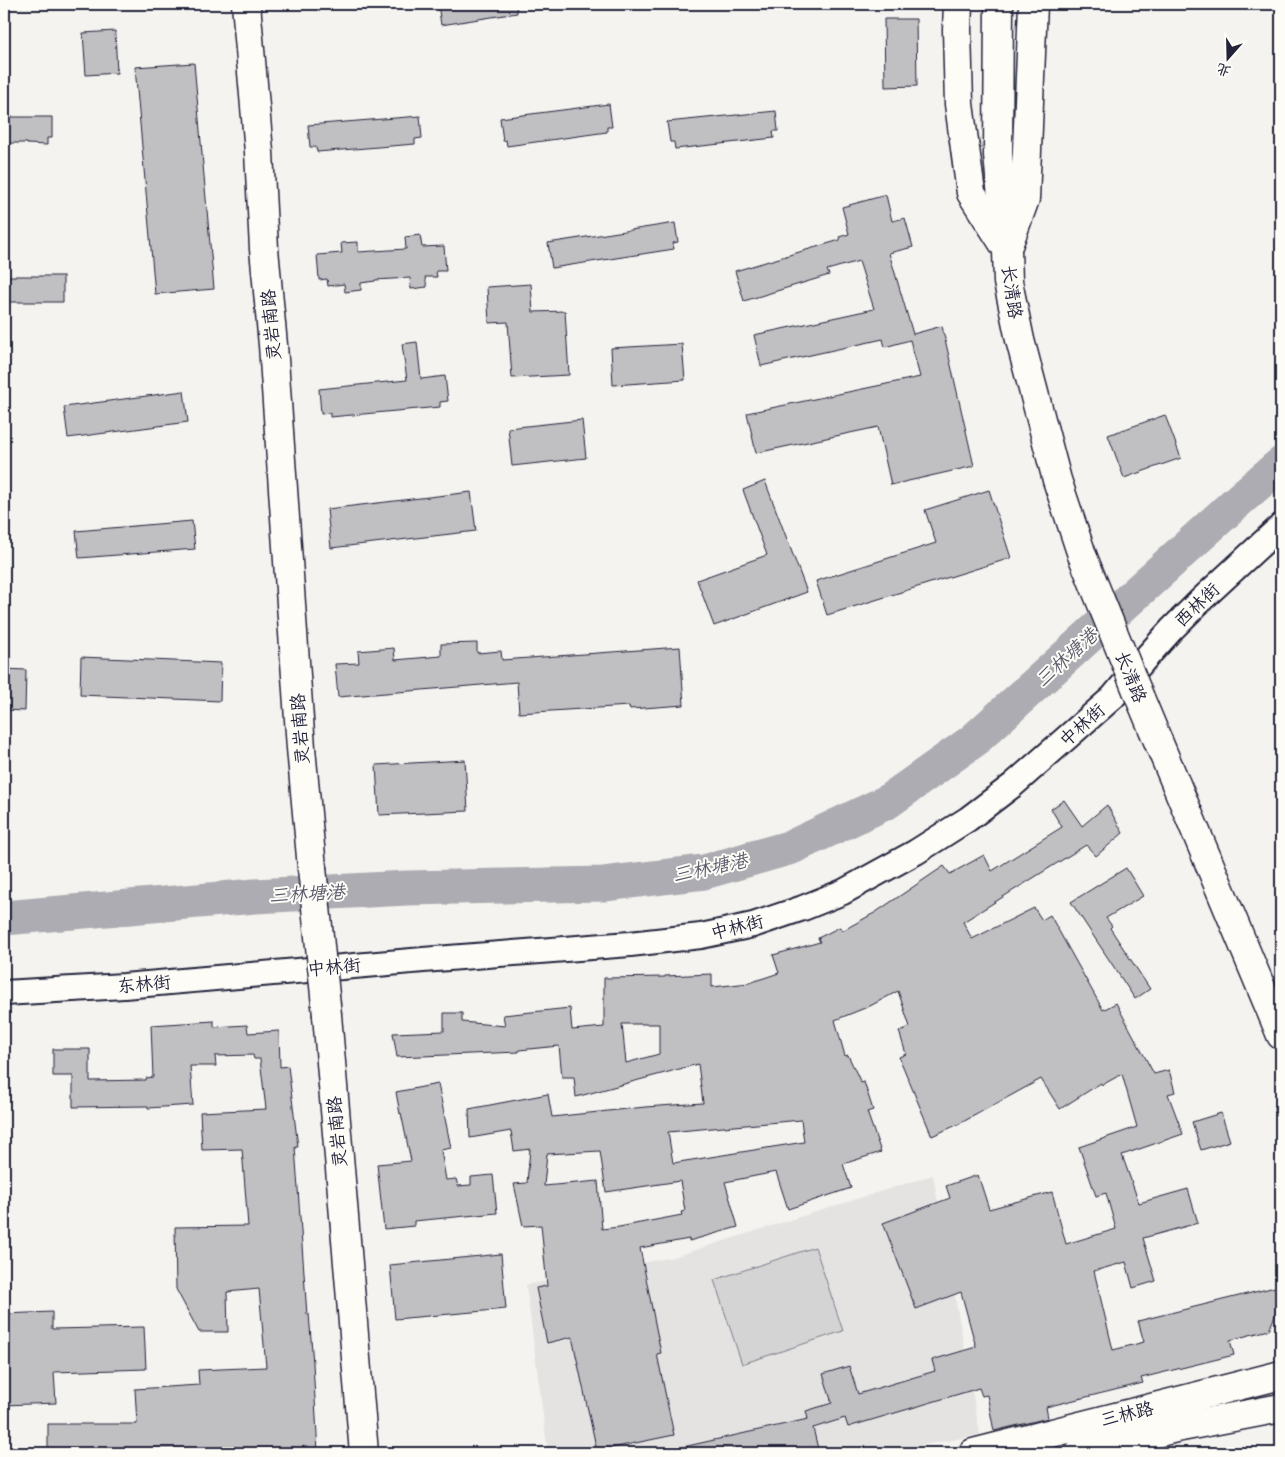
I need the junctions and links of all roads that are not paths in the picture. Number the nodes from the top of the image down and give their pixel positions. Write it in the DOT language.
graph roads {
  1 [pos="246,4"];
  2 [pos="958,4"];
  3 [pos="1033,4"];
  4 [pos="999,12"];
  5 [pos="1007,250"];
  6 [pos="1281,526"];
  7 [pos="1130,694"];
  8 [pos="283,972"];
  9 [pos="4,993"];
  10 [pos="1281,1035"];
  11 [pos="1281,1375"];
  12 [pos="1281,1408"];
  13 [pos="364,1453"];
  14 [pos="973,1453"];
  15 [pos="1080,1453"];
  1 -- 13 [label="main road, 灵岩南路, bridge"];
  2 -- 5 [label="main road, 长清路"];
  3 -- 5 [label="main road, 长清路"];
  4 -- 5 [label="main road, 长清路"];
  5 -- 7 [label="main road, 长清路, bridge"];
  6 -- 7 [label="street, 西林街"];
  7 -- 8 [label="street, 中林街"];
  7 -- 10 [label="main road, 长清路"];
  8 -- 9 [label="street, 东林街"];
  11 -- 14 [label="main road, 三林路"];
  12 -- 15 [label="main road, 三林路"];
}
